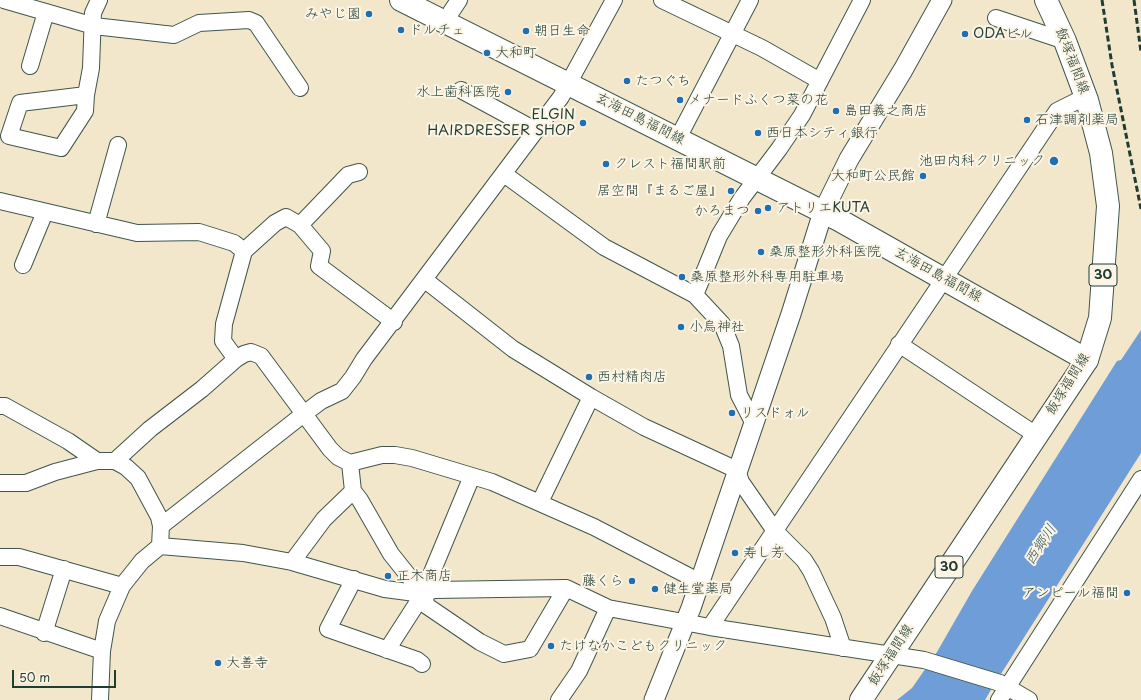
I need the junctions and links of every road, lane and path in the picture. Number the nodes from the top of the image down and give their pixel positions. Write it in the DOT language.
graph roads {
  1 [pos="4,0"];
  2 [pos="99,0"];
  3 [pos="401,0"];
  4 [pos="460,0"];
  5 [pos="614,0"];
  6 [pos="662,0"];
  7 [pos="750,0"];
  8 [pos="862,0"];
  9 [pos="942,0"];
  10 [pos="1046,0"];
  11 [pos="50,8"];
  12 [pos="996,18"];
  13 [pos="446,22"];
  14 [pos="94,26"];
  15 [pos="732,34"];
  16 [pos="1065,41"];
  17 [pos="30,66"];
  18 [pos="820,81"];
  19 [pos="569,84"];
  20 [pos="300,88"];
  21 [pos="461,90"];
  22 [pos="86,95"];
  23 [pos="1087,100"];
  24 [pos="535,130"];
  25 [pos="678,138"];
  26 [pos="118,145"];
  27 [pos="359,172"];
  28 [pos="504,174"];
  29 [pos="756,178"];
  30 [pos="0,201"];
  31 [pos="45,212"];
  32 [pos="824,212"];
  33 [pos="96,224"];
  34 [pos="300,225"];
  35 [pos="244,251"];
  36 [pos="22,266"];
  37 [pos="944,278"];
  38 [pos="425,280"];
  39 [pos="695,296"];
  40 [pos="394,322"];
  41 [pos="899,344"];
  42 [pos="236,359"];
  43 [pos="1087,360"];
  44 [pos="591,397"];
  45 [pos="0,406"];
  46 [pos="305,413"];
  47 [pos="753,422"];
  48 [pos="1036,435"];
  49 [pos="97,461"];
  50 [pos="115,461"];
  51 [pos="350,464"];
  52 [pos="737,470"];
  53 [pos="472,476"];
  54 [pos="1141,479"];
  55 [pos="0,483"];
  56 [pos="353,491"];
  57 [pos="540,502"];
  58 [pos="161,526"];
  59 [pos="775,530"];
  60 [pos="160,546"];
  61 [pos="1,560"];
  62 [pos="292,562"];
  63 [pos="64,569"];
  64 [pos="354,579"];
  65 [pos="700,582"];
  66 [pos="122,586"];
  67 [pos="566,588"];
  68 [pos="423,594"];
  69 [pos="608,608"];
  70 [pos="0,616"];
  71 [pos="686,621"];
  72 [pos="710,627"];
  73 [pos="44,633"];
  74 [pos="843,648"];
  75 [pos="387,650"];
  76 [pos="102,651"];
  77 [pos="890,655"];
  78 [pos="422,664"];
  79 [pos="1004,685"];
  80 [pos="100,700"];
  81 [pos="559,700"];
  82 [pos="654,700"];
  83 [pos="861,700"];
  84 [pos="1000,700"];
  85 [pos="1029,700"];
  1 -- 11 [label="street"];
  2 -- 14 [label="street"];
  3 -- 13 [label="main road, 玄海田島福間線"];
  4 -- 13 [label="street"];
  5 -- 19 [label="street"];
  6 -- 15 [label="street"];
  7 -- 15 [label="street"];
  8 -- 18 [label="street"];
  9 -- 32 [label="street"];
  10 -- 16 [label="main road, 飯塚福間線 / 30"];
  11 -- 14 [label="street"];
  11 -- 17 [label="street"];
  12 -- 16 [label="street"];
  13 -- 19 [label="main road, 玄海田島福間線"];
  14 -- 20 [label="street"];
  14 -- 22 [label="street"];
  15 -- 18 [label="street"];
  15 -- 25 [label="street"];
  16 -- 23 [label="main road, 飯塚福間線 / 30"];
  18 -- 29 [label="street"];
  19 -- 24 [label="street"];
  19 -- 25 [label="main road, 玄海田島福間線"];
  21 -- 24 [label="street"];
  22 -- 22 [label="street"];
  23 -- 37 [label="street"];
  23 -- 43 [label="main road, 飯塚福間線 / 30"];
  24 -- 28 [label="street"];
  25 -- 29 [label="main road, 玄海田島福間線"];
  26 -- 33 [label="street"];
  27 -- 34 [label="street"];
  28 -- 38 [label="street"];
  28 -- 39 [label="street"];
  29 -- 32 [label="main road, 玄海田島福間線"];
  29 -- 39 [label="street"];
  30 -- 31 [label="street"];
  31 -- 33 [label="street"];
  31 -- 36 [label="street"];
  32 -- 37 [label="main road, 玄海田島福間線"];
  32 -- 47 [label="street"];
  33 -- 35 [label="street"];
  34 -- 35 [label="street"];
  34 -- 40 [label="street"];
  35 -- 42 [label="street"];
  37 -- 41 [label="street"];
  37 -- 43 [label="main road, 玄海田島福間線"];
  38 -- 40 [label="street"];
  38 -- 44 [label="street"];
  39 -- 47 [label="street"];
  40 -- 46 [label="street"];
  41 -- 48 [label="street"];
  41 -- 59 [label="street"];
  42 -- 46 [label="street"];
  42 -- 50 [label="street"];
  43 -- 48 [label="main road, 飯塚福間線 / 30"];
  44 -- 52 [label="street"];
  44 -- 57 [label="street"];
  45 -- 49 [label="street"];
  46 -- 51 [label="street"];
  46 -- 58 [label="street"];
  47 -- 52 [label="street"];
  48 -- 77 [label="main road, 飯塚福間線 / 30"];
  49 -- 50 [label="street"];
  49 -- 55 [label="street"];
  50 -- 58 [label="street"];
  51 -- 53 [label="street"];
  51 -- 56 [label="street"];
  52 -- 59 [label="street"];
  52 -- 65 [label="street"];
  53 -- 57 [label="street"];
  53 -- 68 [label="street"];
  54 -- 79 [label="street"];
  56 -- 62 [label="street"];
  56 -- 68 [label="street"];
  57 -- 65 [label="street"];
  58 -- 60 [label="street"];
  59 -- 72 [label="street"];
  59 -- 74 [label="street"];
  60 -- 62 [label="street"];
  60 -- 66 [label="street"];
  61 -- 63 [label="street"];
  62 -- 64 [label="street"];
  63 -- 66 [label="street"];
  63 -- 73 [label="street"];
  64 -- 68 [label="street"];
  64 -- 75 [label="street"];
  65 -- 71 [label="street"];
  66 -- 76 [label="street"];
  67 -- 68 [label="street"];
  67 -- 68 [label="street"];
  67 -- 69 [label="street"];
  68 -- 75 [label="street"];
  69 -- 71 [label="street"];
  69 -- 81 [label="street"];
  70 -- 73 [label="street"];
  71 -- 72 [label="street"];
  71 -- 82 [label="street"];
  72 -- 74 [label="street"];
  73 -- 76 [label="street"];
  74 -- 77 [label="street"];
  75 -- 78 [label="street"];
  76 -- 80 [label="street"];
  77 -- 79 [label="street"];
  77 -- 83 [label="main road, 飯塚福間線 / 30"];
  79 -- 84 [label="street"];
  79 -- 85 [label="street"];
}
